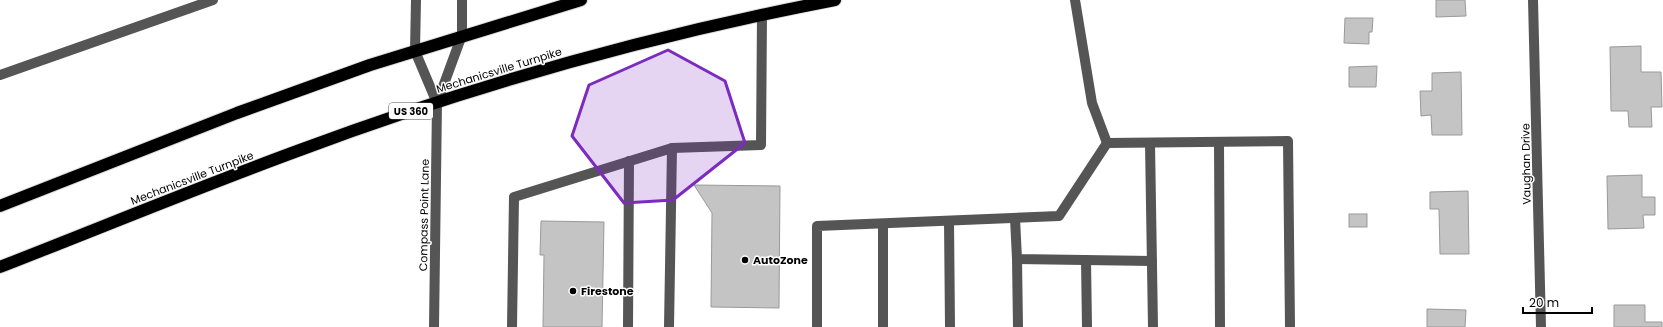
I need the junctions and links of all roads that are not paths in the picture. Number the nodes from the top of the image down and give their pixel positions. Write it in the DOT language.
graph roads {
  1 [pos="213,0"];
  2 [pos="416,0"];
  3 [pos="462,0"];
  4 [pos="582,0"];
  5 [pos="835,0"];
  6 [pos="1075,0"];
  7 [pos="1533,0"];
  8 [pos="762,14"];
  9 [pos="462,36"];
  10 [pos="415,51"];
  11 [pos="0,75"];
  12 [pos="437,103"];
  13 [pos="1218,142"];
  14 [pos="1107,143"];
  15 [pos="1150,143"];
  16 [pos="672,148"];
  17 [pos="629,161"];
  18 [pos="0,206"];
  19 [pos="1014,218"];
  20 [pos="949,221"];
  21 [pos="883,224"];
  22 [pos="1017,259"];
  23 [pos="1086,260"];
  24 [pos="1152,261"];
  25 [pos="0,267"];
  26 [pos="434,327"];
  27 [pos="512,327"];
  28 [pos="628,327"];
  29 [pos="669,327"];
  30 [pos="817,327"];
  31 [pos="883,327"];
  32 [pos="950,327"];
  33 [pos="1018,327"];
  34 [pos="1087,327"];
  35 [pos="1153,327"];
  36 [pos="1220,327"];
  37 [pos="1290,327"];
  38 [pos="1541,327"];
  1 -- 11 [label="street"];
  2 -- 10 [label="street, Compass Point Lane"];
  3 -- 9 [label="street, Compass Point Lane"];
  4 -- 9 [label="highway"];
  5 -- 8 [label="highway, Mechanicsville Turnpike / US 360"];
  6 -- 14 [label="street"];
  7 -- 38 [label="street, Vaughan Drive"];
  8 -- 12 [label="highway, Mechanicsville Turnpike / US 360"];
  8 -- 16 [label="street"];
  9 -- 10 [label="highway"];
  9 -- 12 [label="street, Compass Point Lane"];
  10 -- 12 [label="street, Compass Point Lane"];
  10 -- 18 [label="highway"];
  12 -- 25 [label="highway, Mechanicsville Turnpike / US 360"];
  12 -- 26 [label="street, Compass Point Lane"];
  13 -- 15 [label="street"];
  13 -- 36 [label="street"];
  13 -- 37 [label="street"];
  14 -- 15 [label="street"];
  14 -- 19 [label="street"];
  15 -- 24 [label="street"];
  16 -- 17 [label="street"];
  16 -- 29 [label="street"];
  17 -- 27 [label="street"];
  17 -- 28 [label="street"];
  19 -- 20 [label="street"];
  19 -- 22 [label="street"];
  20 -- 21 [label="street"];
  20 -- 32 [label="street"];
  21 -- 30 [label="street"];
  21 -- 31 [label="street"];
  22 -- 23 [label="street"];
  22 -- 33 [label="street"];
  23 -- 24 [label="street"];
  23 -- 34 [label="street"];
  24 -- 35 [label="street"];
}
